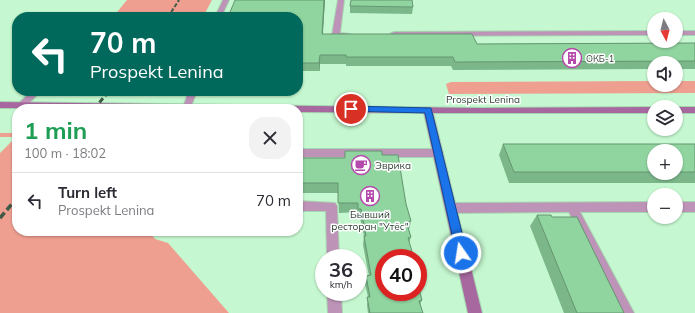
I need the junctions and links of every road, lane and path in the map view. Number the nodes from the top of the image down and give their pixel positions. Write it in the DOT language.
graph roads {
  1 [pos="226,0"];
  2 [pos="341,0"];
  3 [pos="220,12"];
  4 [pos="647,33"];
  5 [pos="683,33"];
  6 [pos="695,33"];
  7 [pos="357,34"];
  8 [pos="385,34"];
  9 [pos="32,96"];
  10 [pos="23,104"];
  11 [pos="0,105"];
  12 [pos="12,105"];
  13 [pos="303,108"];
  14 [pos="428,110"];
  15 [pos="647,110"];
  16 [pos="683,110"];
  17 [pos="695,110"];
  18 [pos="303,153"];
  19 [pos="438,153"];
  20 [pos="303,206"];
  21 [pos="572,207"];
  22 [pos="647,207"];
  23 [pos="683,207"];
  24 [pos="695,207"];
  25 [pos="451,208"];
  26 [pos="333,249"];
  27 [pos="334,301"];
  28 [pos="335,313"];
  29 [pos="476,313"];
  30 [pos="627,313"];
  1 -- 3 [label="lane"];
  2 -- 7 [label="lane"];
  4 -- 8 [label="lane"];
  5 -- 6 [label="lane"];
  9 -- 10 [label="lane"];
  11 -- 12 [label="main road, Prospekt Lenina"];
  13 -- 14 [label="main road, Prospekt Lenina"];
  14 -- 15 [label="main road, Prospekt Lenina"];
  14 -- 19 [label="main road"];
  16 -- 17 [label="main road"];
  18 -- 19 [label="lane"];
  19 -- 25 [label="main road"];
  20 -- 26 [label="lane"];
  21 -- 22 [label="lane"];
  21 -- 25 [label="lane"];
  21 -- 30 [label="lane"];
  23 -- 24 [label="lane"];
  25 -- 29 [label="main road"];
  27 -- 28 [label="lane"];
}
